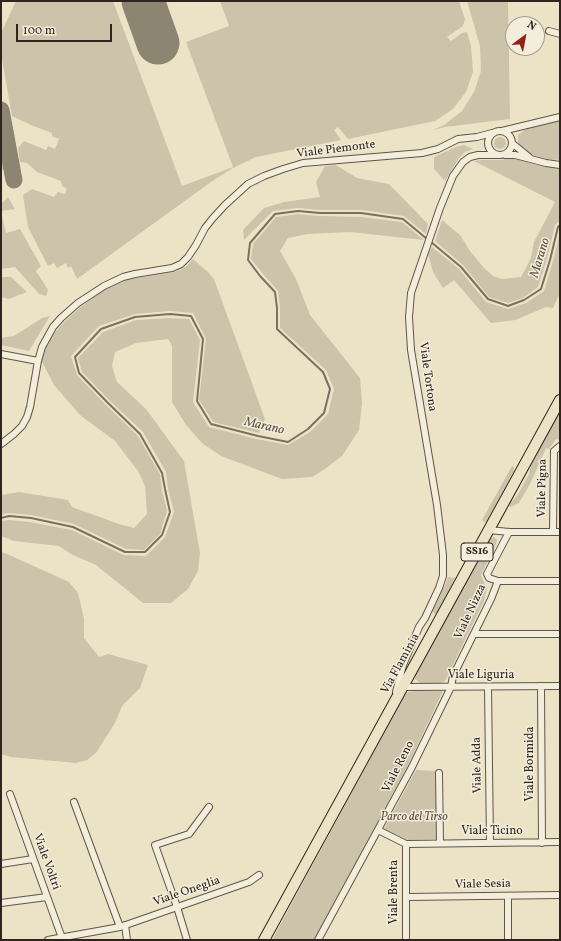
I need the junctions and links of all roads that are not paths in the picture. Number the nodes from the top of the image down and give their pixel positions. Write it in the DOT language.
graph roads {
  1 [pos="549,31"];
  2 [pos="560,34"];
  3 [pos="560,117"];
  4 [pos="519,127"];
  5 [pos="502,131"];
  6 [pos="492,133"];
  7 [pos="477,137"];
  8 [pos="512,142"];
  9 [pos="488,144"];
  10 [pos="478,155"];
  11 [pos="498,155"];
  12 [pos="505,155"];
  13 [pos="530,158"];
  14 [pos="560,165"];
  15 [pos="1,354"];
  16 [pos="38,361"];
  17 [pos="560,400"];
  18 [pos="1,444"];
  19 [pos="560,446"];
  20 [pos="488,530"];
  21 [pos="509,532"];
  22 [pos="557,532"];
  23 [pos="498,581"];
  24 [pos="560,581"];
  25 [pos="429,625"];
  26 [pos="474,634"];
  27 [pos="560,634"];
  28 [pos="541,686"];
  29 [pos="560,686"];
  30 [pos="403,687"];
  31 [pos="451,687"];
  32 [pos="488,687"];
  33 [pos="393,704"];
  34 [pos="439,773"];
  35 [pos="10,794"];
  36 [pos="74,802"];
  37 [pos="209,807"];
  38 [pos="378,830"];
  39 [pos="542,842"];
  40 [pos="560,842"];
  41 [pos="440,843"];
  42 [pos="490,843"];
  43 [pos="406,844"];
  44 [pos="33,859"];
  45 [pos="1,864"];
  46 [pos="259,875"];
  47 [pos="560,895"];
  48 [pos="508,896"];
  49 [pos="47,897"];
  50 [pos="406,897"];
  51 [pos="1,903"];
  52 [pos="177,907"];
  53 [pos="122,926"];
  54 [pos="62,938"];
  55 [pos="48,940"];
  56 [pos="127,940"];
  57 [pos="187,940"];
  58 [pos="264,940"];
  59 [pos="318,940"];
  60 [pos="406,940"];
  61 [pos="508,940"];
  1 -- 2 [label="street"];
  3 -- 4 [label="street"];
  4 -- 5 [label="street"];
  4 -- 8 [label="street"];
  5 -- 6 [label="street"];
  5 -- 8 [label="street"];
  6 -- 7 [label="street, Viale Piemonte"];
  6 -- 9 [label="street"];
  7 -- 9 [label="street"];
  7 -- 16 [label="street, Viale Piemonte"];
  8 -- 12 [label="street"];
  8 -- 13 [label="street"];
  9 -- 10 [label="street, Viale Tortona"];
  9 -- 11 [label="street"];
  10 -- 11 [label="street, Viale Tortona"];
  10 -- 25 [label="street, Viale Tortona"];
  11 -- 12 [label="street"];
  12 -- 13 [label="street"];
  13 -- 14 [label="street"];
  15 -- 16 [label="street"];
  16 -- 18 [label="street, Viale Piemonte"];
  17 -- 20 [label="main road, Via Flaminia / SS16"];
  19 -- 22 [label="street, Viale Pigna"];
  20 -- 21 [label="street"];
  20 -- 25 [label="main road, Via Flaminia / SS16"];
  21 -- 22 [label="street"];
  21 -- 23 [label="street, Viale Nizza"];
  23 -- 24 [label="street"];
  23 -- 26 [label="street, Viale Nizza"];
  25 -- 30 [label="main road, Via Flaminia / SS16"];
  25 -- 33 [label="street, Viale Tortona"];
  26 -- 27 [label="street"];
  26 -- 31 [label="street, Viale Nizza"];
  28 -- 29 [label="street, Viale Liguria"];
  28 -- 32 [label="street, Viale Liguria"];
  28 -- 39 [label="street, Viale Bormida"];
  30 -- 31 [label="street, Viale Liguria"];
  30 -- 33 [label="main road, Via Flaminia / SS16"];
  31 -- 32 [label="street, Viale Liguria"];
  31 -- 38 [label="street, Viale Reno"];
  32 -- 42 [label="street, Viale Adda"];
  33 -- 58 [label="main road, Via Flaminia / SS16"];
  34 -- 41 [label="street"];
  35 -- 44 [label="street, Viale Voltri"];
  36 -- 53 [label="street"];
  37 -- 52 [label="street"];
  38 -- 43 [label="street, Viale Ticino"];
  38 -- 59 [label="street, Viale Reno"];
  39 -- 40 [label="street, Viale Ticino"];
  39 -- 42 [label="street, Viale Ticino"];
  41 -- 42 [label="street, Viale Ticino"];
  41 -- 43 [label="street, Viale Ticino"];
  43 -- 50 [label="street, Viale Brenta"];
  44 -- 45 [label="street"];
  44 -- 49 [label="street, Viale Voltri"];
  46 -- 52 [label="street, Viale Oneglia"];
  47 -- 48 [label="street, Viale Sesia"];
  48 -- 50 [label="street, Viale Sesia"];
  48 -- 61 [label="street"];
  49 -- 51 [label="street"];
  49 -- 54 [label="street, Viale Voltri"];
  50 -- 60 [label="street, Viale Brenta"];
  52 -- 53 [label="street, Viale Oneglia"];
  52 -- 57 [label="street"];
  53 -- 54 [label="street, Viale Oneglia"];
  53 -- 56 [label="street"];
  54 -- 55 [label="street, Viale Oneglia"];
}
